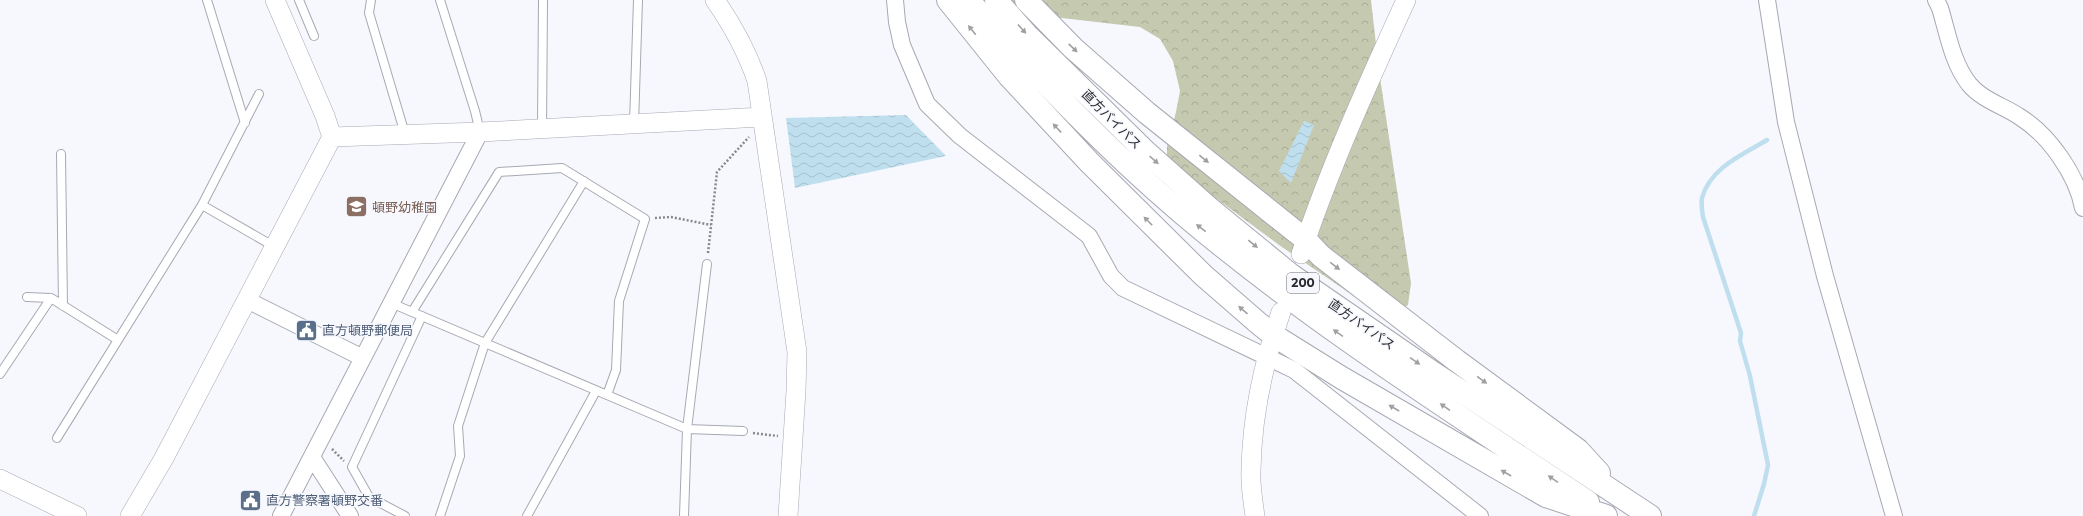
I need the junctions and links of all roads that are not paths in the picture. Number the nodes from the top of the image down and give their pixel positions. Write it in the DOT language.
graph roads {
  1 [pos="207,0"];
  2 [pos="275,0"];
  3 [pos="299,0"];
  4 [pos="371,0"];
  5 [pos="440,0"];
  6 [pos="543,0"];
  7 [pos="638,0"];
  8 [pos="715,0"];
  9 [pos="895,0"];
  10 [pos="948,0"];
  11 [pos="968,0"];
  12 [pos="996,0"];
  13 [pos="1026,0"];
  14 [pos="1406,0"];
  15 [pos="1767,0"];
  16 [pos="1936,0"];
  17 [pos="314,36"];
  18 [pos="259,94"];
  19 [pos="245,123"];
  20 [pos="634,124"];
  21 [pos="757,125"];
  22 [pos="542,128"];
  23 [pos="480,132"];
  24 [pos="405,134"];
  25 [pos="332,137"];
  26 [pos="61,154"];
  27 [pos="584,181"];
  28 [pos="202,205"];
  29 [pos="2083,208"];
  30 [pos="275,247"];
  31 [pos="1304,247"];
  32 [pos="707,264"];
  33 [pos="27,297"];
  34 [pos="51,298"];
  35 [pos="247,300"];
  36 [pos="391,303"];
  37 [pos="63,306"];
  38 [pos="412,312"];
  39 [pos="1280,312"];
  40 [pos="422,316"];
  41 [pos="1273,334"];
  42 [pos="118,340"];
  43 [pos="485,343"];
  44 [pos="1266,356"];
  45 [pos="363,358"];
  46 [pos="0,374"];
  47 [pos="596,391"];
  48 [pos="607,395"];
  49 [pos="687,429"];
  50 [pos="743,432"];
  51 [pos="57,438"];
  52 [pos="312,457"];
  53 [pos="0,479"];
  54 [pos="1622,497"];
  55 [pos="77,516"];
  56 [pos="130,516"];
  57 [pos="281,516"];
  58 [pos="350,516"];
  59 [pos="405,516"];
  60 [pos="440,516"];
  61 [pos="527,516"];
  62 [pos="684,516"];
  63 [pos="788,516"];
  64 [pos="1254,516"];
  65 [pos="1480,516"];
  66 [pos="1606,516"];
  67 [pos="1609,516"];
  68 [pos="1650,516"];
  69 [pos="1894,516"];
  1 -- 19 [label="lane"];
  2 -- 25 [label="street"];
  3 -- 17 [label="lane"];
  4 -- 24 [label="lane"];
  5 -- 23 [label="lane"];
  6 -- 22 [label="lane"];
  7 -- 20 [label="lane"];
  8 -- 21 [label="street"];
  9 -- 44 [label="street"];
  41 -- 10 [label="highway, one-way"];
  67 -- 11 [label="highway, 直方バイパス / 200, one-way"];
  12 -- 54 [label="highway, 直方バイパス / 200, one-way"];
  13 -- 31 [label="highway, one-way"];
  14 -- 31 [label="street"];
  15 -- 69 [label="street"];
  16 -- 29 [label="street"];
  18 -- 19 [label="lane"];
  19 -- 28 [label="lane"];
  20 -- 21 [label="street"];
  20 -- 22 [label="street"];
  21 -- 63 [label="street"];
  22 -- 23 [label="street"];
  23 -- 24 [label="street"];
  23 -- 36 [label="street"];
  24 -- 25 [label="street"];
  25 -- 30 [label="street"];
  26 -- 37 [label="lane"];
  27 -- 38 [label="lane"];
  27 -- 43 [label="lane"];
  27 -- 48 [label="lane"];
  28 -- 30 [label="lane"];
  28 -- 42 [label="lane"];
  30 -- 35 [label="street"];
  31 -- 54 [label="highway, one-way"];
  32 -- 49 [label="lane"];
  33 -- 34 [label="lane"];
  34 -- 37 [label="lane"];
  34 -- 46 [label="lane"];
  35 -- 45 [label="street"];
  35 -- 56 [label="street"];
  36 -- 38 [label="lane"];
  36 -- 45 [label="street"];
  37 -- 42 [label="lane"];
  38 -- 40 [label="lane"];
  39 -- 41 [label="street"];
  40 -- 43 [label="lane"];
  40 -- 59 [label="lane"];
  41 -- 44 [label="street"];
  66 -- 41 [label="highway, one-way"];
  42 -- 51 [label="lane"];
  43 -- 47 [label="lane"];
  43 -- 60 [label="lane"];
  44 -- 64 [label="street"];
  44 -- 65 [label="street"];
  45 -- 52 [label="street"];
  47 -- 48 [label="lane"];
  47 -- 61 [label="lane"];
  48 -- 49 [label="lane"];
  49 -- 50 [label="lane"];
  49 -- 62 [label="lane"];
  52 -- 57 [label="street"];
  52 -- 58 [label="street"];
  53 -- 55 [label="street"];
  54 -- 68 [label="highway, 直方バイパス / 200"];
}
